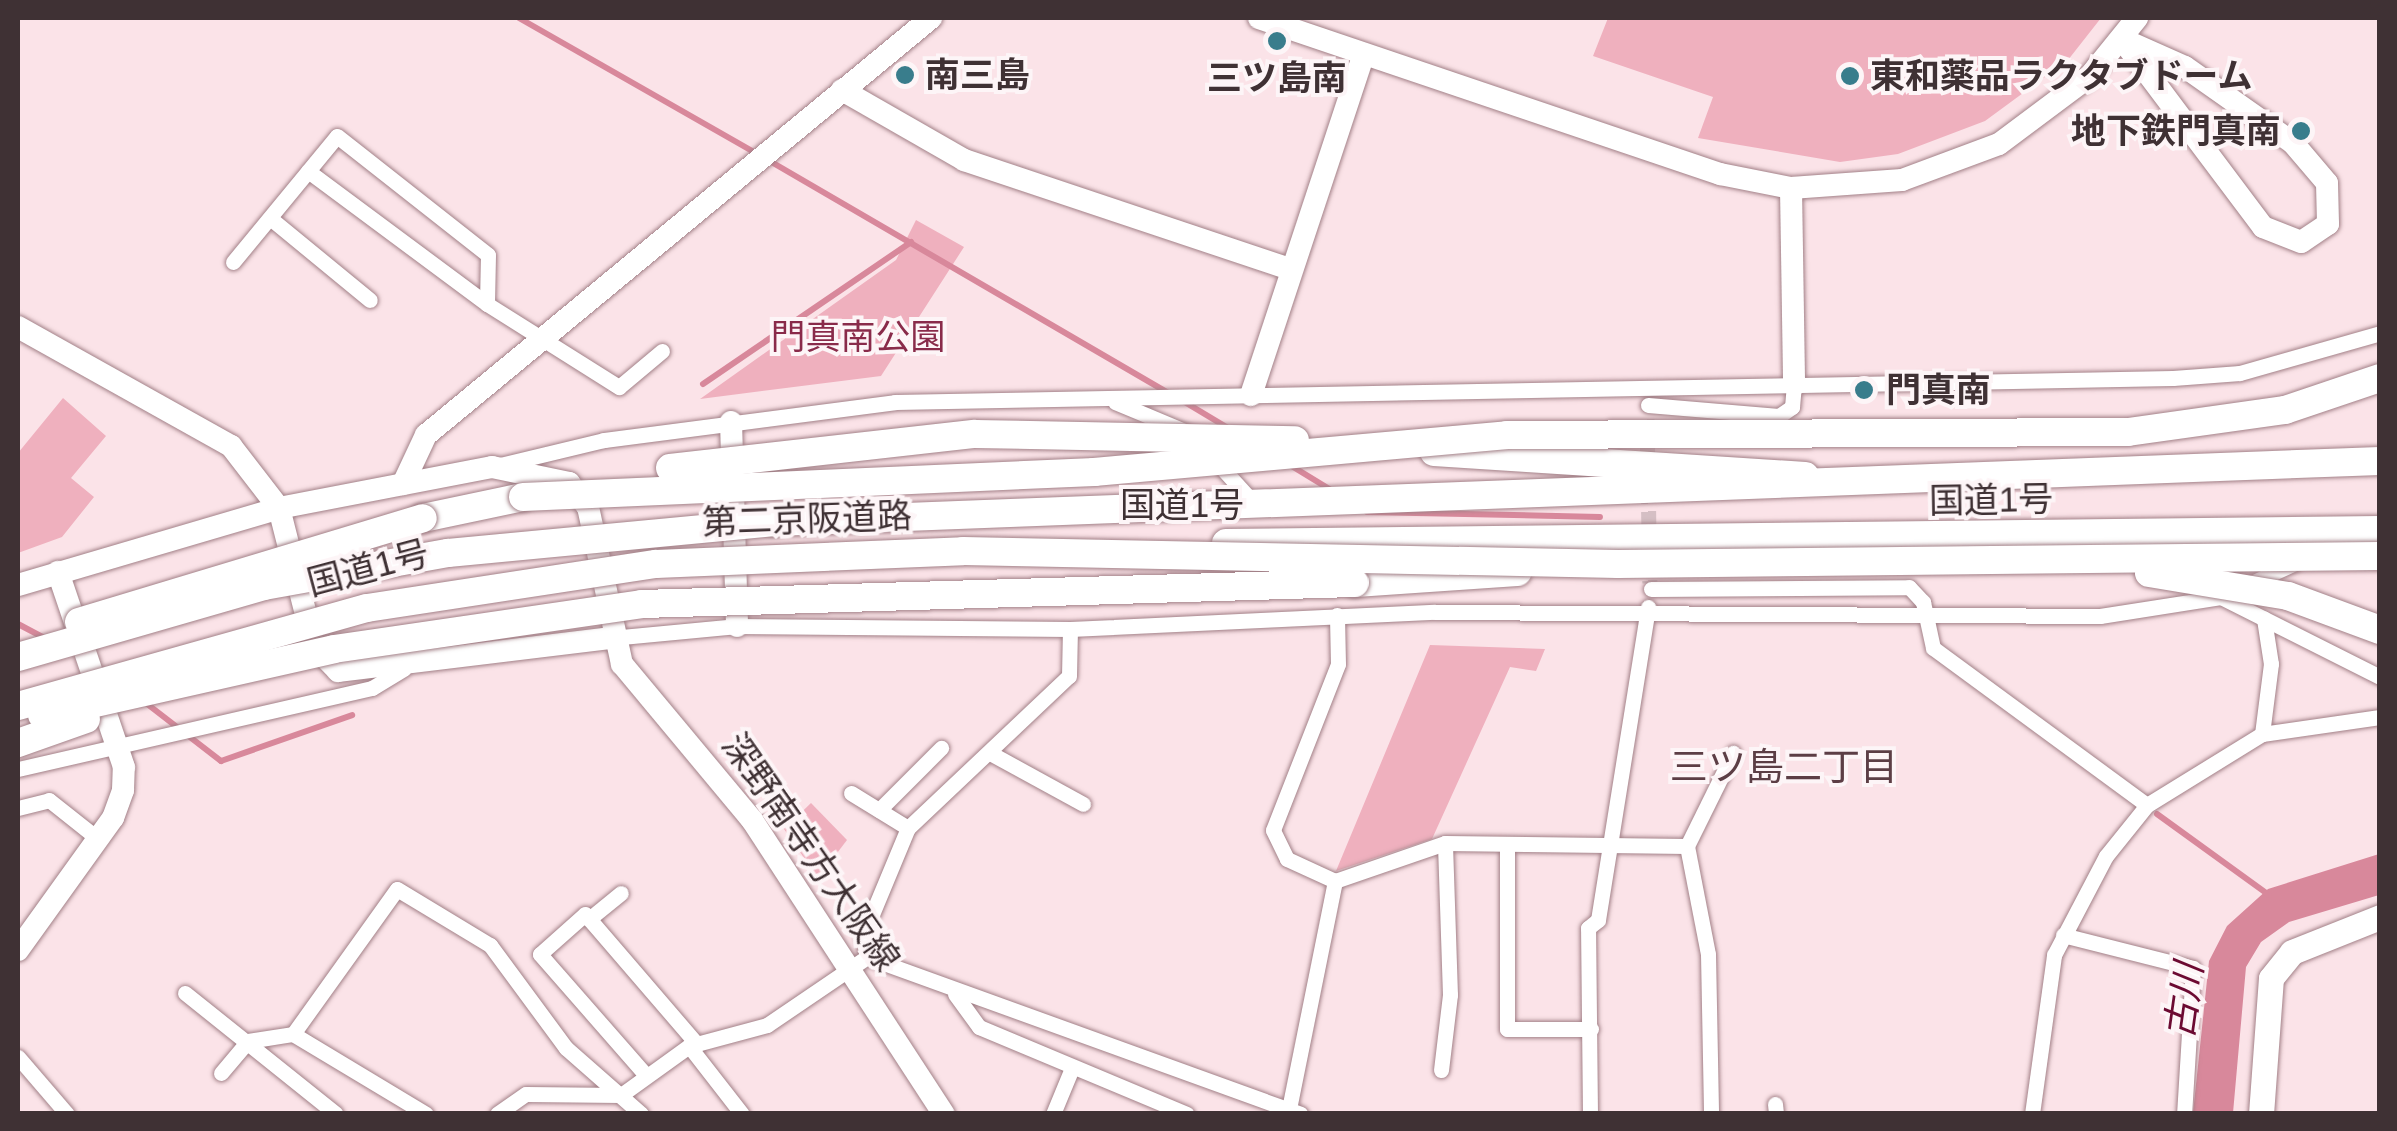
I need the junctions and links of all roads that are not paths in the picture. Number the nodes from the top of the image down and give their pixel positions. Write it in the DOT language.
graph roads {
  1 [pos="932,18"];
  2 [pos="1259,18"];
  3 [pos="2137,18"];
  4 [pos="2122,39"];
  5 [pos="1364,54"];
  6 [pos="842,90"];
  7 [pos="308,171"];
  8 [pos="1791,188"];
  9 [pos="270,218"];
  10 [pos="233,262"];
  11 [pos="1290,269"];
  12 [pos="370,300"];
  13 [pos="486,304"];
  14 [pos="18,328"];
  15 [pos="2380,333"];
  16 [pos="544,336"];
  17 [pos="662,351"];
  18 [pos="2380,378"];
  19 [pos="1794,385"];
  20 [pos="2380,388"];
  21 [pos="1252,395"];
  22 [pos="1101,398"];
  23 [pos="1648,404"];
  24 [pos="2285,410"];
  25 [pos="732,422"];
  26 [pos="2380,461"];
  27 [pos="492,467"];
  28 [pos="403,484"];
  29 [pos="1866,487"];
  30 [pos="523,497"];
  31 [pos="279,508"];
  32 [pos="1270,510"];
  33 [pos="2368,530"];
  34 [pos="774,535"];
  35 [pos="1681,542"];
  36 [pos="2380,556"];
  37 [pos="1866,561"];
  38 [pos="58,572"];
  39 [pos="18,585"];
  40 [pos="2221,597"];
  41 [pos="1648,613"];
  42 [pos="1337,615"];
  43 [pos="1926,616"];
  44 [pos="2264,619"];
  45 [pos="737,626"];
  46 [pos="1070,629"];
  47 [pos="2380,630"];
  48 [pos="611,638"];
  49 [pos="81,643"];
  50 [pos="18,646"];
  51 [pos="18,657"];
  52 [pos="404,669"];
  53 [pos="2380,677"];
  54 [pos="18,706"];
  55 [pos="104,710"];
  56 [pos="2380,717"];
  57 [pos="18,722"];
  58 [pos="2262,734"];
  59 [pos="18,743"];
  60 [pos="115,743"];
  61 [pos="941,748"];
  62 [pos="1733,752"];
  63 [pos="990,754"];
  64 [pos="18,769"];
  65 [pos="852,794"];
  66 [pos="1083,804"];
  67 [pos="2147,804"];
  68 [pos="18,808"];
  69 [pos="879,810"];
  70 [pos="908,828"];
  71 [pos="98,839"];
  72 [pos="1445,843"];
  73 [pos="1507,844"];
  74 [pos="1604,844"];
  75 [pos="1687,846"];
  76 [pos="1335,881"];
  77 [pos="621,893"];
  78 [pos="2380,917"];
  79 [pos="589,919"];
  80 [pos="2063,935"];
  81 [pos="18,950"];
  82 [pos="858,960"];
  83 [pos="186,993"];
  84 [pos="956,994"];
  85 [pos="1592,1028"];
  86 [pos="293,1034"];
  87 [pos="248,1042"];
  88 [pos="693,1045"];
  89 [pos="18,1058"];
  90 [pos="1072,1068"];
  91 [pos="1441,1070"];
  92 [pos="221,1073"];
  93 [pos="644,1073"];
  94 [pos="621,1095"];
  95 [pos="1138,1106"];
  96 [pos="1292,1112"];
  97 [pos="68,1114"];
  98 [pos="336,1114"];
  99 [pos="426,1114"];
  100 [pos="497,1114"];
  101 [pos="641,1114"];
  102 [pos="742,1114"];
  103 [pos="944,1114"];
  104 [pos="1052,1114"];
  105 [pos="1187,1114"];
  106 [pos="1590,1114"];
  107 [pos="1711,1114"];
  108 [pos="2032,1114"];
  109 [pos="2184,1114"];
  110 [pos="2261,1114"];
  1 -- 6 [label="street"];
  2 -- 5 [label="street"];
  3 -- 4 [label="street"];
  4 -- 4 [label="street"];
  4 -- 8 [label="street"];
  5 -- 8 [label="street"];
  5 -- 11 [label="street"];
  6 -- 11 [label="street"];
  6 -- 16 [label="street"];
  7 -- 9 [label="street"];
  7 -- 13 [label="street"];
  7 -- 13 [label="street"];
  8 -- 19 [label="street"];
  9 -- 10 [label="street"];
  9 -- 12 [label="street"];
  11 -- 21 [label="street"];
  13 -- 16 [label="street"];
  14 -- 31 [label="street"];
  15 -- 19 [label="street"];
  16 -- 17 [label="street"];
  16 -- 28 [label="street"];
  18 -- 24 [label="highway, bridge"];
  19 -- 23 [label="street"];
  19 -- 23 [label="street"];
  20 -- 24 [label="highway, bridge"];
  21 -- 22 [label="street"];
  21 -- 23 [label="street"];
  22 -- 25 [label="street"];
  22 -- 32 [label="street"];
  24 -- 30 [label="highway, bridge"];
  25 -- 27 [label="street"];
  25 -- 45 [label="street"];
  26 -- 29 [label="highway, 国道1号"];
  27 -- 28 [label="street, 深野南寺方大阪線"];
  27 -- 48 [label="street, 深野南寺方大阪線"];
  28 -- 31 [label="street, 深野南寺方大阪線"];
  29 -- 30 [label="highway, bridge"];
  29 -- 32 [label="highway, 国道1号"];
  30 -- 50 [label="highway, bridge"];
  31 -- 38 [label="street, 深野南寺方大阪線"];
  31 -- 52 [label="street"];
  32 -- 34 [label="highway, 国道1号"];
  33 -- 35 [label="highway, 国道1号"];
  33 -- 40 [label="street"];
  34 -- 35 [label="highway, 国道1号"];
  34 -- 49 [label="highway, 国道1号, bridge"];
  34 -- 55 [label="highway, 国道1号, bridge"];
  35 -- 57 [label="highway, bridge"];
  36 -- 37 [label="highway, bridge"];
  37 -- 47 [label="highway, bridge"];
  37 -- 54 [label="highway, 第二京阪道路, bridge"];
  38 -- 39 [label="street, 深野南寺方大阪線"];
  38 -- 49 [label="street"];
  40 -- 43 [label="street"];
  40 -- 44 [label="street"];
  41 -- 42 [label="street"];
  41 -- 43 [label="street"];
  41 -- 43 [label="street"];
  41 -- 74 [label="street"];
  42 -- 46 [label="street"];
  42 -- 76 [label="street"];
  43 -- 67 [label="street"];
  44 -- 53 [label="street"];
  44 -- 58 [label="street"];
  45 -- 46 [label="street"];
  45 -- 48 [label="street"];
  46 -- 63 [label="street"];
  48 -- 52 [label="street"];
  48 -- 82 [label="street, 深野南寺方大阪線"];
  49 -- 51 [label="highway, 国道1号, bridge"];
  49 -- 55 [label="street"];
  52 -- 60 [label="street"];
  55 -- 59 [label="highway, 国道1号, bridge"];
  55 -- 60 [label="street"];
  56 -- 58 [label="street"];
  58 -- 67 [label="street"];
  60 -- 64 [label="street"];
  60 -- 71 [label="street"];
  61 -- 69 [label="street"];
  62 -- 75 [label="street"];
  63 -- 66 [label="street"];
  63 -- 70 [label="street"];
  65 -- 69 [label="street"];
  67 -- 80 [label="street"];
  68 -- 71 [label="street"];
  69 -- 70 [label="street"];
  70 -- 82 [label="street"];
  71 -- 81 [label="street"];
  72 -- 73 [label="street"];
  72 -- 76 [label="street"];
  72 -- 91 [label="street"];
  73 -- 74 [label="street"];
  73 -- 85 [label="street"];
  74 -- 75 [label="street"];
  74 -- 85 [label="street"];
  75 -- 107 [label="street"];
  76 -- 96 [label="street"];
  77 -- 79 [label="street"];
  78 -- 110 [label="main road"];
  79 -- 88 [label="street"];
  79 -- 93 [label="street"];
  80 -- 108 [label="street"];
  80 -- 109 [label="street"];
  82 -- 84 [label="street"];
  82 -- 88 [label="street"];
  82 -- 103 [label="street, 深野南寺方大阪線"];
  83 -- 87 [label="street"];
  84 -- 90 [label="street"];
  84 -- 96 [label="street"];
  85 -- 106 [label="street"];
  86 -- 87 [label="street"];
  86 -- 94 [label="street"];
  86 -- 99 [label="street"];
  87 -- 92 [label="street"];
  87 -- 98 [label="street"];
  88 -- 93 [label="street"];
  88 -- 102 [label="street"];
  89 -- 97 [label="street"];
  90 -- 95 [label="street"];
  90 -- 104 [label="street"];
  93 -- 94 [label="street"];
  94 -- 100 [label="street"];
  94 -- 101 [label="street"];
  95 -- 105 [label="street"];
}
